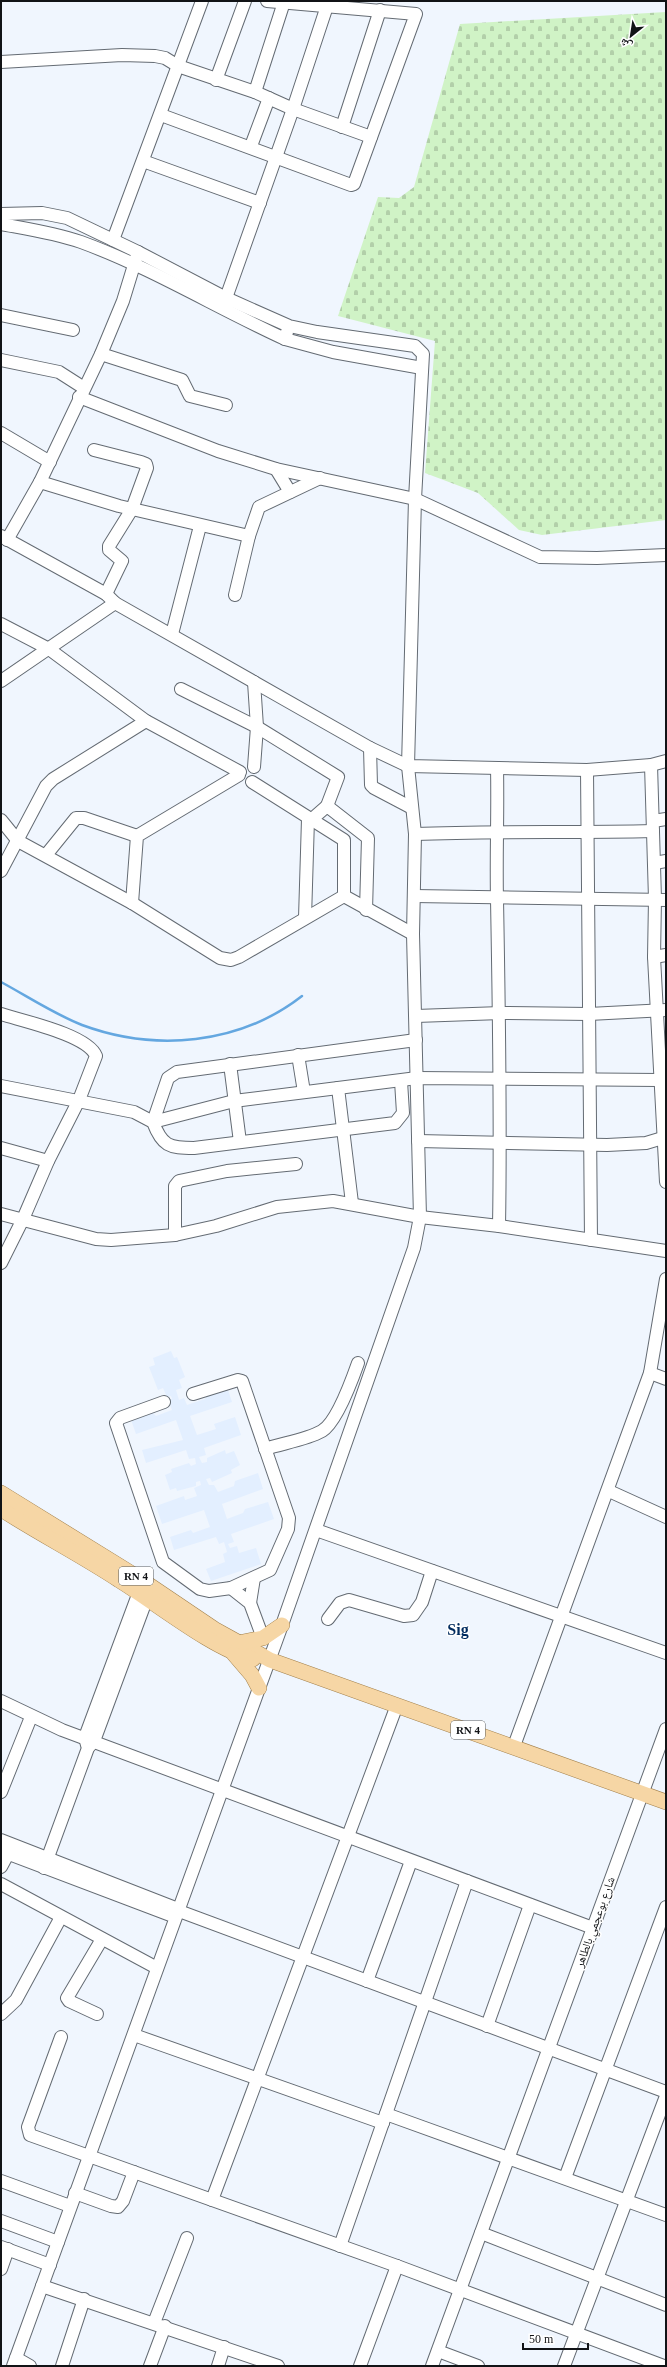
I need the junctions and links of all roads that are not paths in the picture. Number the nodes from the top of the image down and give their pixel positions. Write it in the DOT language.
graph roads {
  1 [pos="202,1"];
  2 [pos="245,1"];
  3 [pos="267,1"];
  4 [pos="284,2"];
  5 [pos="326,6"];
  6 [pos="380,10"];
  7 [pos="1,62"];
  8 [pos="178,66"];
  9 [pos="216,80"];
  10 [pos="255,92"];
  11 [pos="269,98"];
  12 [pos="293,109"];
  13 [pos="161,114"];
  14 [pos="342,127"];
  15 [pos="372,137"];
  16 [pos="251,146"];
  17 [pos="277,156"];
  18 [pos="143,160"];
  19 [pos="260,203"];
  20 [pos="1,214"];
  21 [pos="1,224"];
  22 [pos="113,240"];
  23 [pos="138,252"];
  24 [pos="134,265"];
  25 [pos="226,298"];
  26 [pos="1,315"];
  27 [pos="289,326"];
  28 [pos="73,330"];
  29 [pos="285,339"];
  30 [pos="101,354"];
  31 [pos="1,360"];
  32 [pos="422,368"];
  33 [pos="81,392"];
  34 [pos="226,405"];
  35 [pos="1,433"];
  36 [pos="94,450"];
  37 [pos="50,462"];
  38 [pos="276,468"];
  39 [pos="320,478"];
  40 [pos="40,482"];
  41 [pos="290,492"];
  42 [pos="416,499"];
  43 [pos="132,509"];
  44 [pos="200,526"];
  45 [pos="249,536"];
  46 [pos="4,538"];
  47 [pos="666,555"];
  48 [pos="106,594"];
  49 [pos="234,595"];
  50 [pos="115,602"];
  51 [pos="1,624"];
  52 [pos="172,634"];
  53 [pos="49,649"];
  54 [pos="1,681"];
  55 [pos="254,682"];
  56 [pos="181,689"];
  57 [pos="146,721"];
  58 [pos="257,727"];
  59 [pos="370,748"];
  60 [pos="666,758"];
  61 [pos="651,765"];
  62 [pos="408,766"];
  63 [pos="254,767"];
  64 [pos="497,768"];
  65 [pos="587,770"];
  66 [pos="240,773"];
  67 [pos="252,782"];
  68 [pos="327,806"];
  69 [pos="412,808"];
  70 [pos="309,819"];
  71 [pos="666,819"];
  72 [pos="1,820"];
  73 [pos="653,826"];
  74 [pos="499,831"];
  75 [pos="588,833"];
  76 [pos="415,834"];
  77 [pos="137,836"];
  78 [pos="18,841"];
  79 [pos="46,855"];
  80 [pos="666,862"];
  81 [pos="654,863"];
  82 [pos="1,871"];
  83 [pos="344,896"];
  84 [pos="414,896"];
  85 [pos="497,897"];
  86 [pos="588,898"];
  87 [pos="660,899"];
  88 [pos="132,903"];
  89 [pos="366,910"];
  90 [pos="305,918"];
  91 [pos="413,934"];
  92 [pos="666,955"];
  93 [pos="654,957"];
  94 [pos="661,1011"];
  95 [pos="501,1013"];
  96 [pos="1,1014"];
  97 [pos="589,1014"];
  98 [pos="416,1016"];
  99 [pos="416,1040"];
  100 [pos="298,1055"];
  101 [pos="230,1064"];
  102 [pos="662,1075"];
  103 [pos="500,1077"];
  104 [pos="416,1078"];
  105 [pos="590,1079"];
  106 [pos="401,1081"];
  107 [pos="1,1086"];
  108 [pos="338,1088"];
  109 [pos="304,1092"];
  110 [pos="79,1100"];
  111 [pos="234,1101"];
  112 [pos="153,1122"];
  113 [pos="344,1128"];
  114 [pos="665,1137"];
  115 [pos="418,1141"];
  116 [pos="240,1142"];
  117 [pos="500,1142"];
  118 [pos="590,1145"];
  119 [pos="1,1148"];
  120 [pos="48,1161"];
  121 [pos="296,1164"];
  122 [pos="666,1182"];
  123 [pos="352,1204"];
  124 [pos="1,1214"];
  125 [pos="420,1217"];
  126 [pos="23,1219"];
  127 [pos="499,1226"];
  128 [pos="174,1235"];
  129 [pos="591,1240"];
  130 [pos="666,1251"];
  131 [pos="1,1263"];
  132 [pos="666,1279"];
  133 [pos="358,1363"];
  134 [pos="650,1373"];
  135 [pos="666,1379"];
  136 [pos="193,1394"];
  137 [pos="164,1402"];
  138 [pos="265,1449"];
  139 [pos="609,1491"];
  140 [pos="1,1493"];
  141 [pos="1,1509"];
  142 [pos="666,1517"];
  143 [pos="316,1530"];
  144 [pos="432,1571"];
  145 [pos="254,1578"];
  146 [pos="231,1588"];
  147 [pos="143,1595"];
  148 [pos="250,1603"];
  149 [pos="562,1616"];
  150 [pos="328,1619"];
  151 [pos="282,1625"];
  152 [pos="263,1638"];
  153 [pos="235,1647"];
  154 [pos="666,1653"];
  155 [pos="270,1660"];
  156 [pos="259,1688"];
  157 [pos="1,1701"];
  158 [pos="398,1705"];
  159 [pos="31,1717"];
  160 [pos="666,1729"];
  161 [pos="89,1742"];
  162 [pos="514,1746"];
  163 [pos="2,1785"];
  164 [pos="222,1790"];
  165 [pos="642,1795"];
  166 [pos="666,1802"];
  167 [pos="347,1837"];
  168 [pos="1,1840"];
  169 [pos="4,1852"];
  170 [pos="411,1861"];
  171 [pos="45,1863"];
  172 [pos="1,1867"];
  173 [pos="467,1881"];
  174 [pos="1,1884"];
  175 [pos="530,1905"];
  176 [pos="666,1907"];
  177 [pos="179,1911"];
  178 [pos="61,1917"];
  179 [pos="593,1928"];
  180 [pos="102,1938"];
  181 [pos="302,1958"];
  182 [pos="157,1968"];
  183 [pos="368,1981"];
  184 [pos="423,2002"];
  185 [pos="1,2014"];
  186 [pos="97,2014"];
  187 [pos="487,2026"];
  188 [pos="134,2035"];
  189 [pos="61,2036"];
  190 [pos="549,2049"];
  191 [pos="605,2070"];
  192 [pos="256,2080"];
  193 [pos="666,2092"];
  194 [pos="666,2096"];
  195 [pos="385,2119"];
  196 [pos="89,2156"];
  197 [pos="508,2158"];
  198 [pos="134,2172"];
  199 [pos="565,2178"];
  200 [pos="1,2180"];
  201 [pos="75,2193"];
  202 [pos="212,2200"];
  203 [pos="626,2200"];
  204 [pos="70,2206"];
  205 [pos="666,2215"];
  206 [pos="1,2221"];
  207 [pos="481,2233"];
  208 [pos="188,2238"];
  209 [pos="58,2242"];
  210 [pos="340,2246"];
  211 [pos="4,2248"];
  212 [pos="50,2265"];
  213 [pos="397,2266"];
  214 [pos="1,2269"];
  215 [pos="596,2277"];
  216 [pos="42,2286"];
  217 [pos="460,2290"];
  218 [pos="84,2299"];
  219 [pos="666,2305"];
  220 [pos="160,2325"];
  221 [pos="576,2333"];
  222 [pos="224,2347"];
  223 [pos="438,2351"];
  224 [pos="14,2362"];
  225 [pos="30,2366"];
  226 [pos="62,2366"];
  227 [pos="150,2366"];
  228 [pos="218,2366"];
  229 [pos="278,2366"];
  230 [pos="360,2366"];
  231 [pos="432,2366"];
  232 [pos="478,2366"];
  233 [pos="564,2366"];
  234 [pos="664,2366"];
  1 -- 8 [label="street"];
  2 -- 9 [label="street"];
  3 -- 4 [label="street"];
  4 -- 5 [label="street"];
  4 -- 10 [label="street"];
  5 -- 6 [label="street"];
  5 -- 12 [label="street"];
  6 -- 14 [label="street"];
  6 -- 15 [label="street"];
  7 -- 8 [label="street"];
  8 -- 9 [label="street"];
  8 -- 13 [label="street"];
  9 -- 10 [label="street"];
  10 -- 11 [label="street"];
  11 -- 12 [label="street"];
  11 -- 16 [label="street"];
  12 -- 14 [label="street"];
  12 -- 17 [label="street"];
  13 -- 16 [label="street"];
  13 -- 18 [label="street"];
  14 -- 15 [label="street"];
  15 -- 17 [label="street"];
  16 -- 17 [label="street"];
  17 -- 19 [label="street"];
  18 -- 19 [label="street"];
  18 -- 22 [label="street"];
  19 -- 25 [label="street"];
  20 -- 22 [label="street"];
  21 -- 24 [label="street"];
  22 -- 23 [label="street"];
  23 -- 24 [label="street"];
  23 -- 25 [label="street"];
  24 -- 29 [label="street"];
  24 -- 30 [label="street"];
  25 -- 27 [label="street"];
  26 -- 28 [label="street"];
  27 -- 29 [label="street"];
  27 -- 32 [label="street"];
  29 -- 32 [label="street"];
  30 -- 33 [label="street"];
  30 -- 34 [label="street"];
  31 -- 33 [label="street"];
  32 -- 42 [label="street"];
  33 -- 37 [label="street"];
  33 -- 38 [label="street"];
  35 -- 37 [label="street"];
  36 -- 43 [label="street"];
  37 -- 40 [label="street"];
  38 -- 39 [label="street"];
  38 -- 41 [label="street"];
  39 -- 41 [label="street"];
  39 -- 42 [label="street"];
  40 -- 43 [label="street"];
  40 -- 46 [label="street"];
  41 -- 45 [label="street"];
  42 -- 47 [label="street"];
  42 -- 62 [label="street"];
  43 -- 44 [label="street"];
  43 -- 48 [label="street"];
  44 -- 45 [label="street"];
  44 -- 52 [label="street"];
  45 -- 49 [label="street"];
  46 -- 48 [label="street"];
  48 -- 50 [label="street"];
  50 -- 52 [label="street"];
  50 -- 53 [label="street"];
  51 -- 53 [label="street"];
  52 -- 55 [label="street"];
  53 -- 54 [label="street"];
  53 -- 57 [label="street"];
  55 -- 58 [label="street"];
  55 -- 59 [label="street"];
  56 -- 58 [label="street"];
  57 -- 66 [label="street"];
  57 -- 78 [label="street"];
  58 -- 63 [label="street"];
  58 -- 68 [label="street"];
  59 -- 62 [label="street"];
  59 -- 69 [label="street"];
  60 -- 61 [label="street"];
  61 -- 65 [label="street"];
  61 -- 73 [label="street"];
  62 -- 64 [label="street"];
  62 -- 69 [label="street"];
  63 -- 66 [label="street"];
  63 -- 67 [label="street"];
  64 -- 65 [label="street"];
  64 -- 74 [label="street"];
  65 -- 75 [label="street"];
  66 -- 67 [label="street"];
  66 -- 77 [label="street"];
  67 -- 70 [label="street"];
  68 -- 70 [label="street"];
  68 -- 89 [label="street"];
  69 -- 76 [label="street"];
  70 -- 83 [label="street"];
  70 -- 90 [label="street"];
  71 -- 73 [label="street"];
  72 -- 78 [label="street"];
  73 -- 75 [label="street"];
  73 -- 81 [label="street"];
  74 -- 75 [label="street"];
  74 -- 76 [label="street"];
  74 -- 85 [label="street"];
  75 -- 86 [label="street"];
  76 -- 84 [label="street"];
  77 -- 79 [label="street"];
  77 -- 88 [label="street"];
  78 -- 79 [label="street"];
  78 -- 82 [label="street"];
  79 -- 88 [label="street"];
  80 -- 81 [label="street"];
  81 -- 87 [label="street"];
  83 -- 89 [label="street"];
  83 -- 90 [label="street"];
  84 -- 85 [label="street"];
  84 -- 91 [label="street"];
  85 -- 86 [label="street"];
  85 -- 95 [label="street"];
  86 -- 87 [label="street"];
  86 -- 97 [label="street"];
  87 -- 93 [label="street"];
  88 -- 90 [label="street"];
  89 -- 91 [label="street"];
  91 -- 98 [label="street"];
  92 -- 93 [label="street"];
  93 -- 94 [label="street"];
  94 -- 97 [label="street"];
  94 -- 102 [label="street"];
  95 -- 97 [label="street"];
  95 -- 98 [label="street"];
  95 -- 103 [label="street"];
  96 -- 110 [label="street"];
  97 -- 105 [label="street"];
  98 -- 99 [label="street"];
  99 -- 100 [label="street"];
  99 -- 104 [label="street"];
  100 -- 101 [label="street"];
  100 -- 109 [label="street"];
  101 -- 111 [label="street"];
  101 -- 112 [label="street"];
  102 -- 105 [label="street"];
  102 -- 114 [label="street"];
  103 -- 104 [label="street"];
  103 -- 105 [label="street"];
  103 -- 117 [label="street"];
  104 -- 106 [label="street"];
  104 -- 115 [label="street"];
  105 -- 118 [label="street"];
  106 -- 108 [label="street"];
  106 -- 113 [label="street"];
  107 -- 110 [label="street"];
  108 -- 109 [label="street"];
  108 -- 113 [label="street"];
  109 -- 111 [label="street"];
  110 -- 112 [label="street"];
  110 -- 120 [label="street"];
  111 -- 112 [label="street"];
  111 -- 116 [label="street"];
  112 -- 116 [label="street"];
  113 -- 116 [label="street"];
  113 -- 123 [label="street"];
  114 -- 118 [label="street"];
  114 -- 122 [label="street"];
  115 -- 117 [label="street"];
  115 -- 125 [label="street"];
  117 -- 118 [label="street"];
  117 -- 127 [label="street"];
  118 -- 129 [label="street"];
  119 -- 120 [label="street"];
  120 -- 126 [label="street"];
  121 -- 128 [label="street"];
  123 -- 125 [label="street"];
  123 -- 128 [label="street"];
  124 -- 126 [label="street"];
  125 -- 127 [label="street"];
  125 -- 143 [label="street"];
  126 -- 128 [label="street"];
  126 -- 131 [label="street"];
  127 -- 129 [label="street"];
  129 -- 130 [label="street"];
  132 -- 134 [label="street"];
  133 -- 138 [label="street"];
  134 -- 135 [label="street"];
  134 -- 139 [label="street"];
  136 -- 138 [label="street"];
  137 -- 146 [label="street"];
  138 -- 145 [label="street"];
  139 -- 142 [label="street"];
  139 -- 149 [label="street"];
  140 -- 153 [label="main road, RN 4"];
  141 -- 147 [label="main road, RN 4"];
  143 -- 144 [label="street"];
  143 -- 151 [label="street"];
  144 -- 149 [label="street"];
  144 -- 150 [label="street"];
  145 -- 146 [label="street"];
  145 -- 148 [label="street"];
  146 -- 148 [label="street"];
  147 -- 153 [label="main road, RN 4"];
  147 -- 161 [label="street"];
  148 -- 152 [label="street"];
  149 -- 154 [label="street"];
  149 -- 162 [label="street"];
  151 -- 152 [label="main road"];
  151 -- 155 [label="street"];
  152 -- 153 [label="main road"];
  153 -- 155 [label="main road, RN 4"];
  153 -- 156 [label="main road"];
  155 -- 156 [label="street"];
  155 -- 158 [label="main road, RN 4"];
  156 -- 164 [label="street"];
  157 -- 159 [label="street"];
  158 -- 162 [label="main road, RN 4"];
  158 -- 167 [label="street"];
  159 -- 161 [label="street"];
  159 -- 163 [label="street"];
  160 -- 165 [label="street, شارع بوعجمي بالطاهر"];
  161 -- 164 [label="street"];
  161 -- 171 [label="street"];
  162 -- 165 [label="main road, RN 4"];
  164 -- 167 [label="street"];
  164 -- 177 [label="street"];
  165 -- 166 [label="main road, RN 4"];
  165 -- 179 [label="street, شارع بوعجمي بالطاهر"];
  167 -- 170 [label="street"];
  167 -- 181 [label="street"];
  168 -- 171 [label="street"];
  169 -- 171 [label="street"];
  169 -- 172 [label="street"];
  170 -- 173 [label="street"];
  170 -- 183 [label="street"];
  171 -- 177 [label="street"];
  173 -- 175 [label="street"];
  173 -- 184 [label="street"];
  174 -- 178 [label="street"];
  175 -- 179 [label="street"];
  175 -- 187 [label="street"];
  176 -- 191 [label="street"];
  177 -- 181 [label="street"];
  177 -- 182 [label="street"];
  178 -- 180 [label="street"];
  178 -- 185 [label="street"];
  179 -- 190 [label="street, شارع بوعجمي بالطاهر"];
  180 -- 182 [label="street"];
  180 -- 186 [label="street"];
  181 -- 183 [label="street"];
  181 -- 192 [label="street"];
  182 -- 188 [label="street"];
  183 -- 184 [label="street"];
  184 -- 187 [label="street"];
  184 -- 195 [label="street"];
  187 -- 190 [label="street"];
  188 -- 192 [label="street"];
  188 -- 196 [label="street"];
  189 -- 196 [label="street"];
  190 -- 191 [label="street"];
  190 -- 197 [label="street, شارع بوعجمي بالطاهر"];
  191 -- 193 [label="street"];
  191 -- 199 [label="street"];
  192 -- 195 [label="street"];
  192 -- 202 [label="street"];
  194 -- 203 [label="street"];
  195 -- 197 [label="street"];
  195 -- 210 [label="street"];
  196 -- 198 [label="street"];
  196 -- 201 [label="street"];
  197 -- 199 [label="street"];
  197 -- 207 [label="street, شارع بوعجمي بالطاهر"];
  198 -- 201 [label="street"];
  198 -- 202 [label="street"];
  199 -- 203 [label="street"];
  200 -- 204 [label="street"];
  201 -- 204 [label="street"];
  202 -- 210 [label="street"];
  203 -- 205 [label="street"];
  203 -- 215 [label="street"];
  204 -- 209 [label="street"];
  206 -- 209 [label="street"];
  207 -- 215 [label="street"];
  207 -- 217 [label="street, شارع بوعجمي بالطاهر"];
  208 -- 220 [label="street"];
  209 -- 212 [label="street"];
  210 -- 213 [label="street"];
  211 -- 212 [label="street"];
  211 -- 214 [label="street"];
  212 -- 216 [label="street"];
  213 -- 217 [label="street"];
  213 -- 230 [label="street"];
  215 -- 219 [label="street"];
  215 -- 221 [label="street"];
  216 -- 218 [label="street"];
  216 -- 224 [label="street"];
  217 -- 221 [label="street"];
  217 -- 223 [label="street, شارع بوعجمي بالطاهر"];
  218 -- 220 [label="street"];
  218 -- 226 [label="street"];
  220 -- 222 [label="street"];
  220 -- 227 [label="street"];
  221 -- 233 [label="street"];
  221 -- 234 [label="street"];
  222 -- 228 [label="street"];
  222 -- 229 [label="street"];
  223 -- 231 [label="street, شارع بوعجمي بالطاهر"];
  223 -- 232 [label="street"];
  224 -- 225 [label="street"];
}
